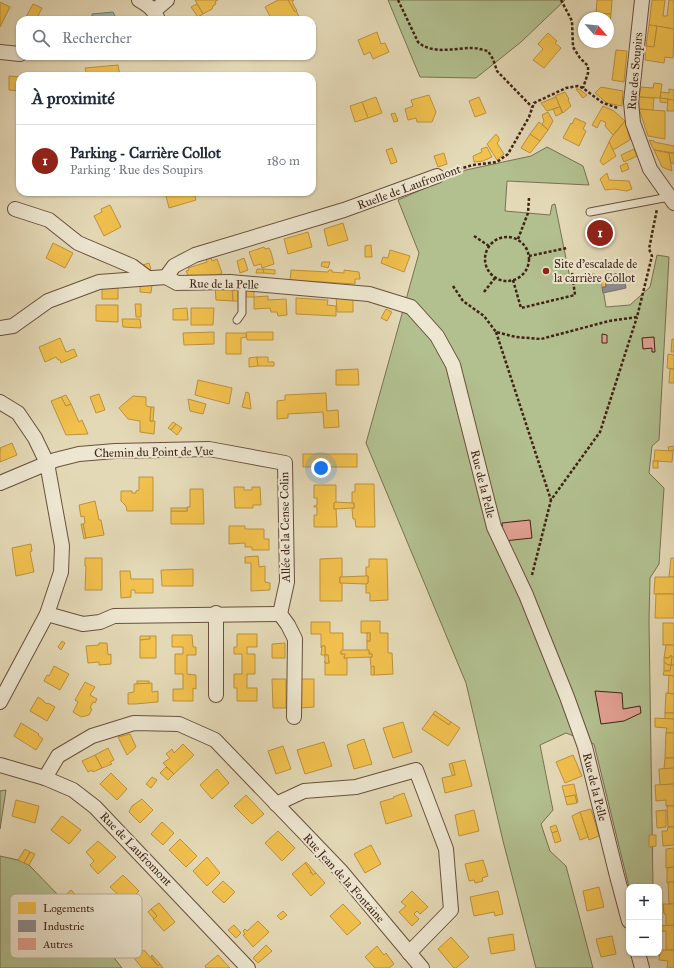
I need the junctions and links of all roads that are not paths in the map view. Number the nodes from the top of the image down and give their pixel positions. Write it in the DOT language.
graph roads {
  1 [pos="139,0"];
  2 [pos="167,0"];
  3 [pos="642,0"];
  4 [pos="156,16"];
  5 [pos="0,52"];
  6 [pos="16,54"];
  7 [pos="437,176"];
  8 [pos="667,200"];
  9 [pos="15,209"];
  10 [pos="590,212"];
  11 [pos="166,277"];
  12 [pos="148,278"];
  13 [pos="242,283"];
  14 [pos="237,320"];
  15 [pos="0,328"];
  16 [pos="0,402"];
  17 [pos="47,463"];
  18 [pos="285,463"];
  19 [pos="0,483"];
  20 [pos="216,613"];
  21 [pos="47,614"];
  22 [pos="280,614"];
  23 [pos="216,695"];
  24 [pos="0,702"];
  25 [pos="294,718"];
  26 [pos="0,765"];
  27 [pos="45,778"];
  28 [pos="276,804"];
  29 [pos="629,920"];
  30 [pos="409,953"];
  31 [pos="639,956"];
  32 [pos="248,968"];
  33 [pos="422,968"];
  34 [pos="642,968"];
  1 -- 4 [label="street"];
  2 -- 4 [label="street"];
  3 -- 8 [label="street, Rue des Soupirs"];
  5 -- 6 [label="street"];
  7 -- 11 [label="street, Ruelle de Laufromont"];
  8 -- 10 [label="lane"];
  9 -- 12 [label="street"];
  11 -- 12 [label="street, Rue de la Pelle"];
  11 -- 13 [label="street, Rue de la Pelle"];
  12 -- 15 [label="street, Rue de la Pelle"];
  13 -- 14 [label="lane"];
  13 -- 29 [label="street, Rue de la Pelle"];
  16 -- 17 [label="street"];
  17 -- 18 [label="street, Chemin du Point de Vue"];
  17 -- 19 [label="street, Chemin du Point de Vue"];
  17 -- 21 [label="street"];
  18 -- 22 [label="street, Allée de la Cense Colin"];
  20 -- 21 [label="street"];
  20 -- 22 [label="street"];
  20 -- 23 [label="street"];
  21 -- 24 [label="street"];
  22 -- 25 [label="street"];
  26 -- 27 [label="street, Rue de Laufromont"];
  27 -- 28 [label="street, Rue Jean de la Fontaine"];
  27 -- 32 [label="street, Rue de Laufromont"];
  28 -- 30 [label="street, Rue Jean de la Fontaine"];
  28 -- 30 [label="street"];
  30 -- 33 [label="street, Rue Jean de la Fontaine"];
  31 -- 34 [label="street"];
}
